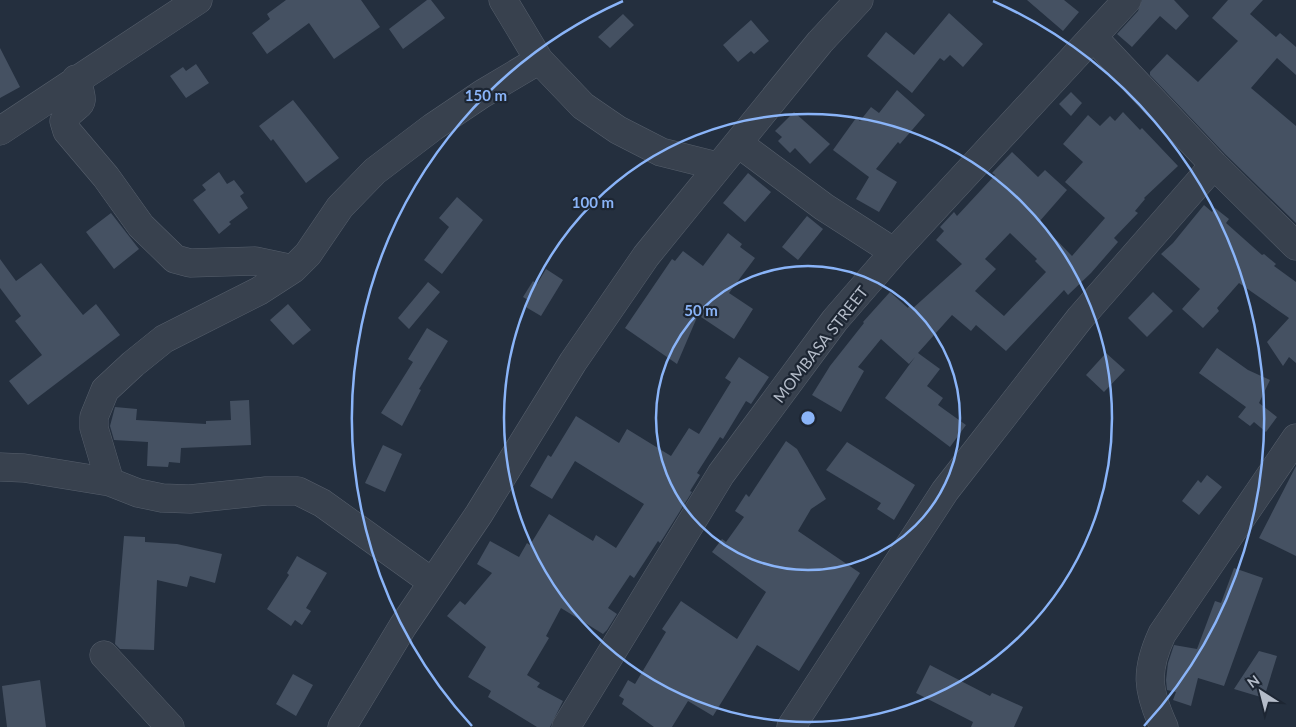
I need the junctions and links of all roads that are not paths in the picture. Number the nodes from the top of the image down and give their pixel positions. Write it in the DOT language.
graph roads {
  1 [pos="503,0"];
  2 [pos="859,0"];
  3 [pos="1127,0"];
  4 [pos="189,3"];
  5 [pos="1094,38"];
  6 [pos="539,60"];
  7 [pos="76,79"];
  8 [pos="0,131"];
  9 [pos="738,143"];
  10 [pos="1214,165"];
  11 [pos="717,166"];
  12 [pos="1296,246"];
  13 [pos="894,252"];
  14 [pos="293,269"];
  15 [pos="1296,438"];
  16 [pos="0,467"];
  17 [pos="110,482"];
  18 [pos="432,582"];
  19 [pos="104,654"];
  20 [pos="170,727"];
  21 [pos="342,727"];
  22 [pos="566,727"];
  23 [pos="791,727"];
  24 [pos="1164,727"];
  1 -- 6 [label="street"];
  2 -- 9 [label="street"];
  3 -- 5 [label="street, MOMBASA STREET"];
  4 -- 7 [label="street"];
  5 -- 10 [label="street"];
  5 -- 13 [label="street, MOMBASA STREET"];
  6 -- 11 [label="street"];
  6 -- 14 [label="street"];
  7 -- 8 [label="street"];
  7 -- 14 [label="street"];
  9 -- 11 [label="street"];
  9 -- 13 [label="street"];
  10 -- 12 [label="street"];
  10 -- 23 [label="street"];
  11 -- 18 [label="street"];
  13 -- 22 [label="street, MOMBASA STREET"];
  14 -- 17 [label="street"];
  15 -- 24 [label="street"];
  16 -- 17 [label="street"];
  17 -- 18 [label="street"];
  18 -- 21 [label="street"];
  19 -- 20 [label="street"];
}
